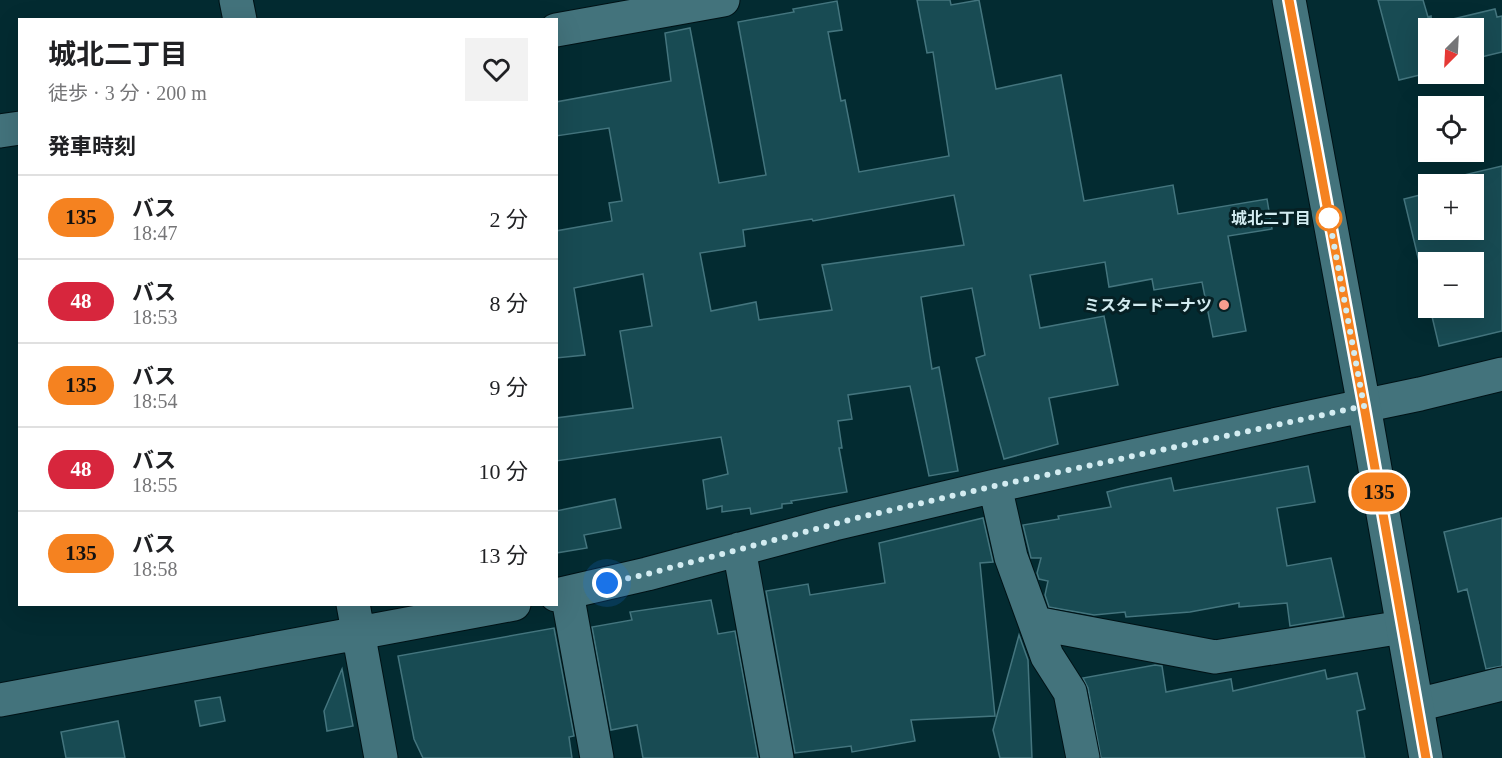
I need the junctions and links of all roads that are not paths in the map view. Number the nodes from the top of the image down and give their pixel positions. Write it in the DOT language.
graph roads {
  1 [pos="236,0"];
  2 [pos="723,0"];
  3 [pos="1289,0"];
  4 [pos="240,18"];
  5 [pos="558,30"];
  6 [pos="18,128"];
  7 [pos="0,131"];
  8 [pos="1502,374"];
  9 [pos="1364,406"];
  10 [pos="995,486"];
  11 [pos="739,549"];
  12 [pos="562,594"];
  13 [pos="492,606"];
  14 [pos="355,619"];
  15 [pos="1035,623"];
  16 [pos="1403,627"];
  17 [pos="1502,684"];
  18 [pos="0,700"];
  19 [pos="1417,705"];
  20 [pos="381,758"];
  21 [pos="597,758"];
  22 [pos="777,758"];
  23 [pos="1083,758"];
  24 [pos="1426,758"];
  1 -- 4 [label="street"];
  2 -- 5 [label="street"];
  3 -- 9 [label="street"];
  6 -- 7 [label="street"];
  8 -- 9 [label="street"];
  9 -- 10 [label="street"];
  9 -- 16 [label="street"];
  10 -- 11 [label="street"];
  10 -- 15 [label="street"];
  11 -- 12 [label="street"];
  11 -- 22 [label="street"];
  12 -- 21 [label="street"];
  13 -- 14 [label="street"];
  14 -- 18 [label="street"];
  14 -- 20 [label="street"];
  15 -- 16 [label="street"];
  15 -- 23 [label="street"];
  16 -- 19 [label="street"];
  17 -- 19 [label="street"];
  19 -- 24 [label="street"];
}
